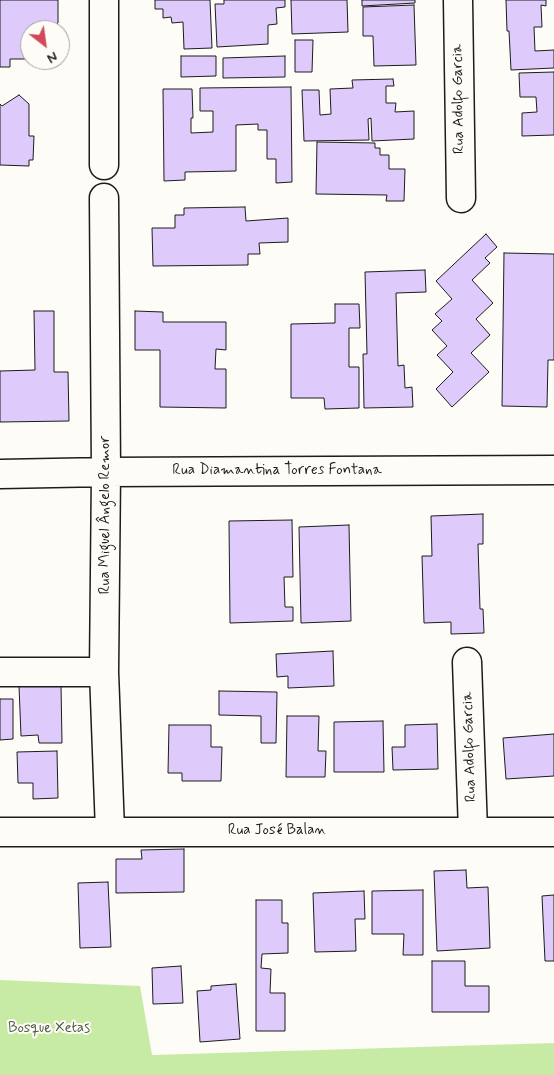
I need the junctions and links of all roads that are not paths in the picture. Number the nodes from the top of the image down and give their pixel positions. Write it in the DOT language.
graph roads {
  1 [pos="104,0"];
  2 [pos="458,0"];
  3 [pos="104,165"];
  4 [pos="104,198"];
  5 [pos="460,198"];
  6 [pos="554,470"];
  7 [pos="106,472"];
  8 [pos="0,474"];
  9 [pos="467,662"];
  10 [pos="0,672"];
  11 [pos="104,672"];
  12 [pos="110,831"];
  13 [pos="473,831"];
  14 [pos="0,832"];
  15 [pos="554,832"];
  1 -- 3 [label="street"];
  2 -- 5 [label="street, Rua Adolfo Garcia"];
  4 -- 7 [label="street, Rua Miguel Ângelo Remor"];
  6 -- 7 [label="street, Rua Diamantina Torres Fontana"];
  7 -- 8 [label="street, Rua Diamantina Torres Fontana"];
  7 -- 11 [label="street, Rua Miguel Ângelo Remor"];
  9 -- 13 [label="street, Rua Adolfo Garcia"];
  10 -- 11 [label="street"];
  11 -- 12 [label="street, Rua Miguel Ângelo Remor"];
  12 -- 13 [label="street, Rua José Balan"];
  12 -- 14 [label="street, Rua José Balan"];
  13 -- 15 [label="street, Rua José Balan"];
}
